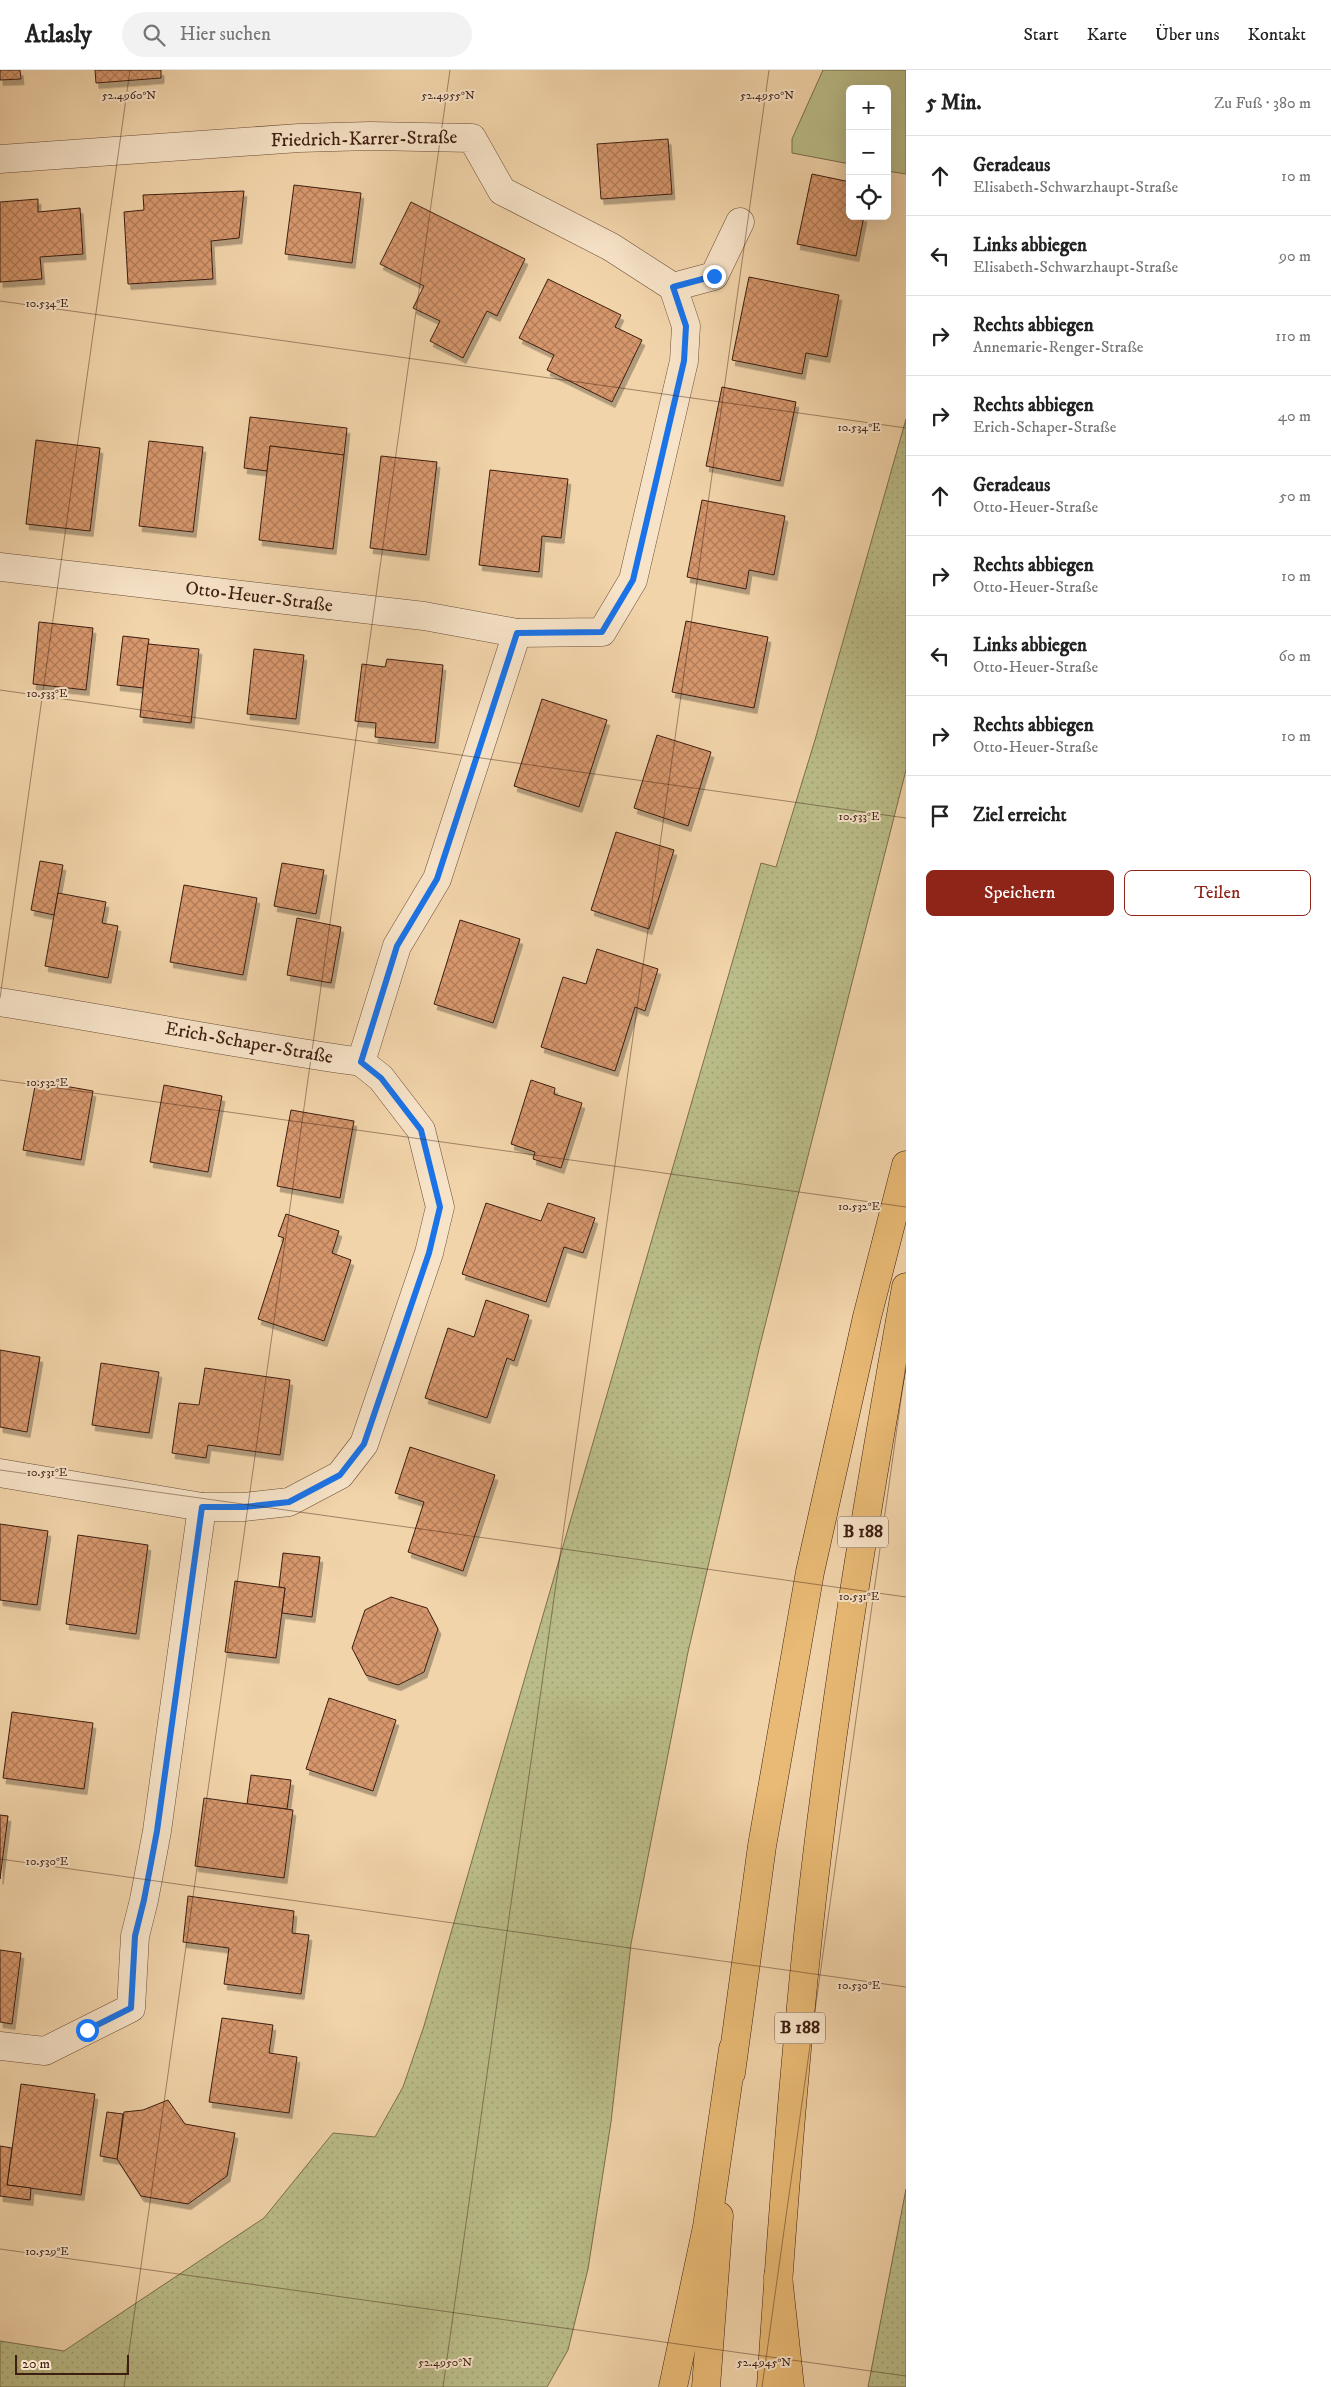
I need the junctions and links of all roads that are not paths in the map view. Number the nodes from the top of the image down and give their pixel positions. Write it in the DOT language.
graph roads {
  1 [pos="0,160"];
  2 [pos="740,222"];
  3 [pos="673,287"];
  4 [pos="0,567"];
  5 [pos="517,633"];
  6 [pos="0,1002"];
  7 [pos="361,1062"];
  8 [pos="906,1165"];
  9 [pos="906,1287"];
  10 [pos="0,1473"];
  11 [pos="202,1507"];
  12 [pos="0,2046"];
  13 [pos="733,2049"];
  14 [pos="778,2276"];
  15 [pos="673,2387"];
  16 [pos="706,2387"];
  17 [pos="770,2387"];
  18 [pos="790,2387"];
  1 -- 3 [label="street, Friedrich-Karrer-Straße"];
  2 -- 3 [label="street"];
  3 -- 5 [label="street, Otto-Heuer-Straße"];
  4 -- 5 [label="street, Otto-Heuer-Straße"];
  5 -- 7 [label="street"];
  6 -- 7 [label="street, Erich-Schaper-Straße"];
  7 -- 11 [label="street"];
  8 -- 13 [label="main road, B 188"];
  9 -- 14 [label="main road, B 188"];
  10 -- 11 [label="street"];
  11 -- 12 [label="street"];
  13 -- 15 [label="main road"];
  13 -- 16 [label="main road, B 188"];
  14 -- 17 [label="main road, B 188"];
  14 -- 18 [label="main road"];
}
